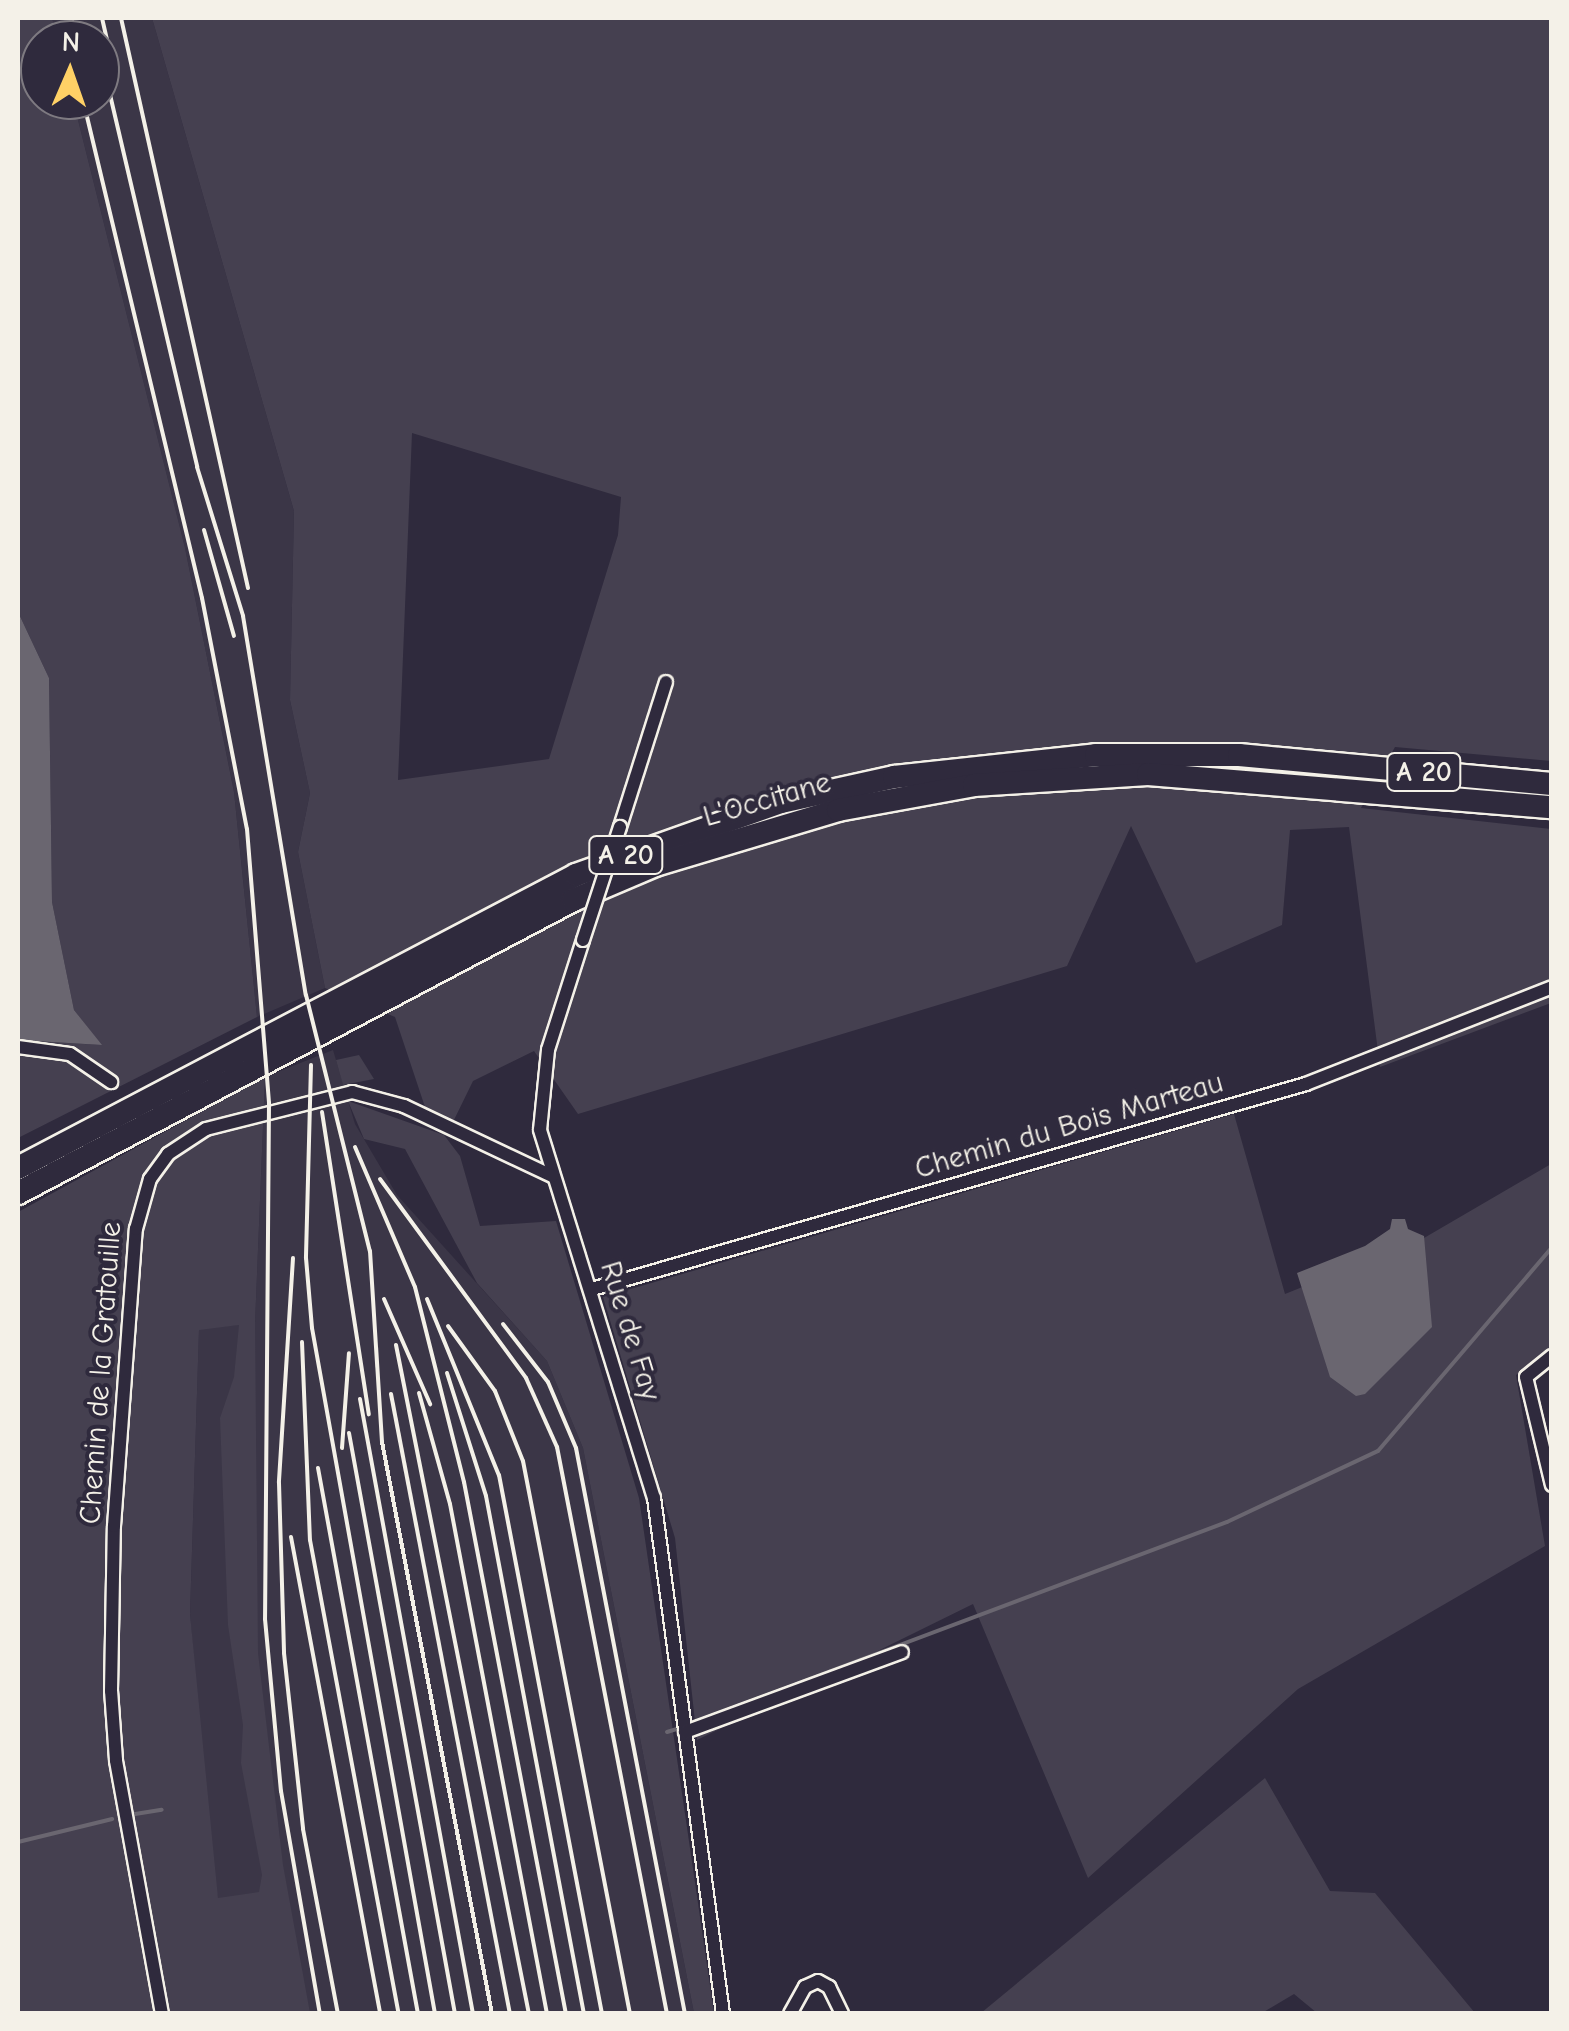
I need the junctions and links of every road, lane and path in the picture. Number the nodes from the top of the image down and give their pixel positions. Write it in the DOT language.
graph roads {
  1 [pos="666,682"];
  2 [pos="1552,784"];
  3 [pos="1552,807"];
  4 [pos="1552,988"];
  5 [pos="18,1047"];
  6 [pos="111,1082"];
  7 [pos="18,1168"];
  8 [pos="552,1176"];
  9 [pos="18,1193"];
  10 [pos="592,1289"];
  11 [pos="1552,1356"];
  12 [pos="1552,1485"];
  13 [pos="902,1652"];
  14 [pos="685,1732"];
  15 [pos="162,2014"];
  16 [pos="724,2014"];
  17 [pos="790,2014"];
  18 [pos="842,2014"];
  1 -- 8 [label="street, Rue de Fay, bridge"];
  2 -- 7 [label="highway, L'Occitane / A 20"];
  3 -- 9 [label="highway, L'Occitane / A 20"];
  4 -- 10 [label="street, Chemin du Bois Marteau"];
  5 -- 6 [label="street"];
  8 -- 10 [label="street, Rue de Fay"];
  8 -- 15 [label="street, Chemin de la Gratouille"];
  10 -- 14 [label="street, Rue de Fay"];
  11 -- 12 [label="street"];
  13 -- 14 [label="street"];
  14 -- 16 [label="street, Rue de Fay"];
  17 -- 18 [label="street"];
}
